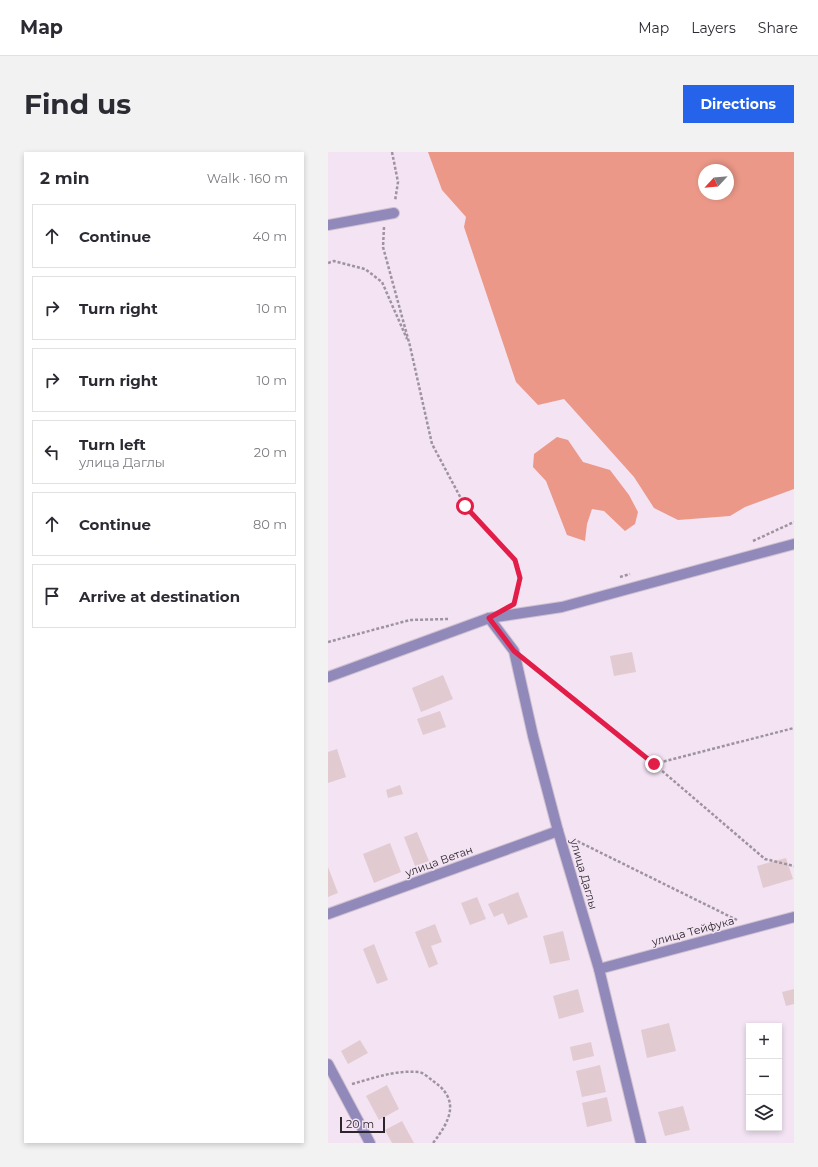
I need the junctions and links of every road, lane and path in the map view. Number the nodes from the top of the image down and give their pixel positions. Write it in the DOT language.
graph roads {
  1 [pos="392,152"];
  2 [pos="394,213"];
  3 [pos="328,225"];
  4 [pos="328,263"];
  5 [pos="410,346"];
  6 [pos="794,544"];
  7 [pos="514,604"];
  8 [pos="489,618"];
  9 [pos="449,619"];
  10 [pos="328,642"];
  11 [pos="514,651"];
  12 [pos="328,677"];
  13 [pos="794,728"];
  14 [pos="654,764"];
  15 [pos="558,831"];
  16 [pos="794,866"];
  17 [pos="328,914"];
  18 [pos="794,917"];
  19 [pos="753,928"];
  20 [pos="599,969"];
  21 [pos="328,1064"];
  22 [pos="341,1088"];
  23 [pos="370,1143"];
  24 [pos="433,1143"];
  25 [pos="641,1143"];
  1 -- 2 [label="path"];
  2 -- 3 [label="street"];
  2 -- 5 [label="path"];
  4 -- 5 [label="path"];
  5 -- 7 [label="path"];
  6 -- 8 [label="street"];
  8 -- 11 [label="street, улица Даглы"];
  8 -- 12 [label="street"];
  9 -- 10 [label="path"];
  11 -- 14 [label="path"];
  11 -- 15 [label="street, улица Даглы"];
  13 -- 14 [label="path"];
  14 -- 16 [label="path"];
  15 -- 17 [label="street, улица Ветан"];
  15 -- 19 [label="path"];
  15 -- 20 [label="street, улица Даглы"];
  18 -- 19 [label="street, улица Тейфука"];
  19 -- 20 [label="street, улица Тейфука"];
  20 -- 25 [label="street, улица Даглы"];
  21 -- 22 [label="street"];
  22 -- 23 [label="street"];
  22 -- 24 [label="path"];
}
